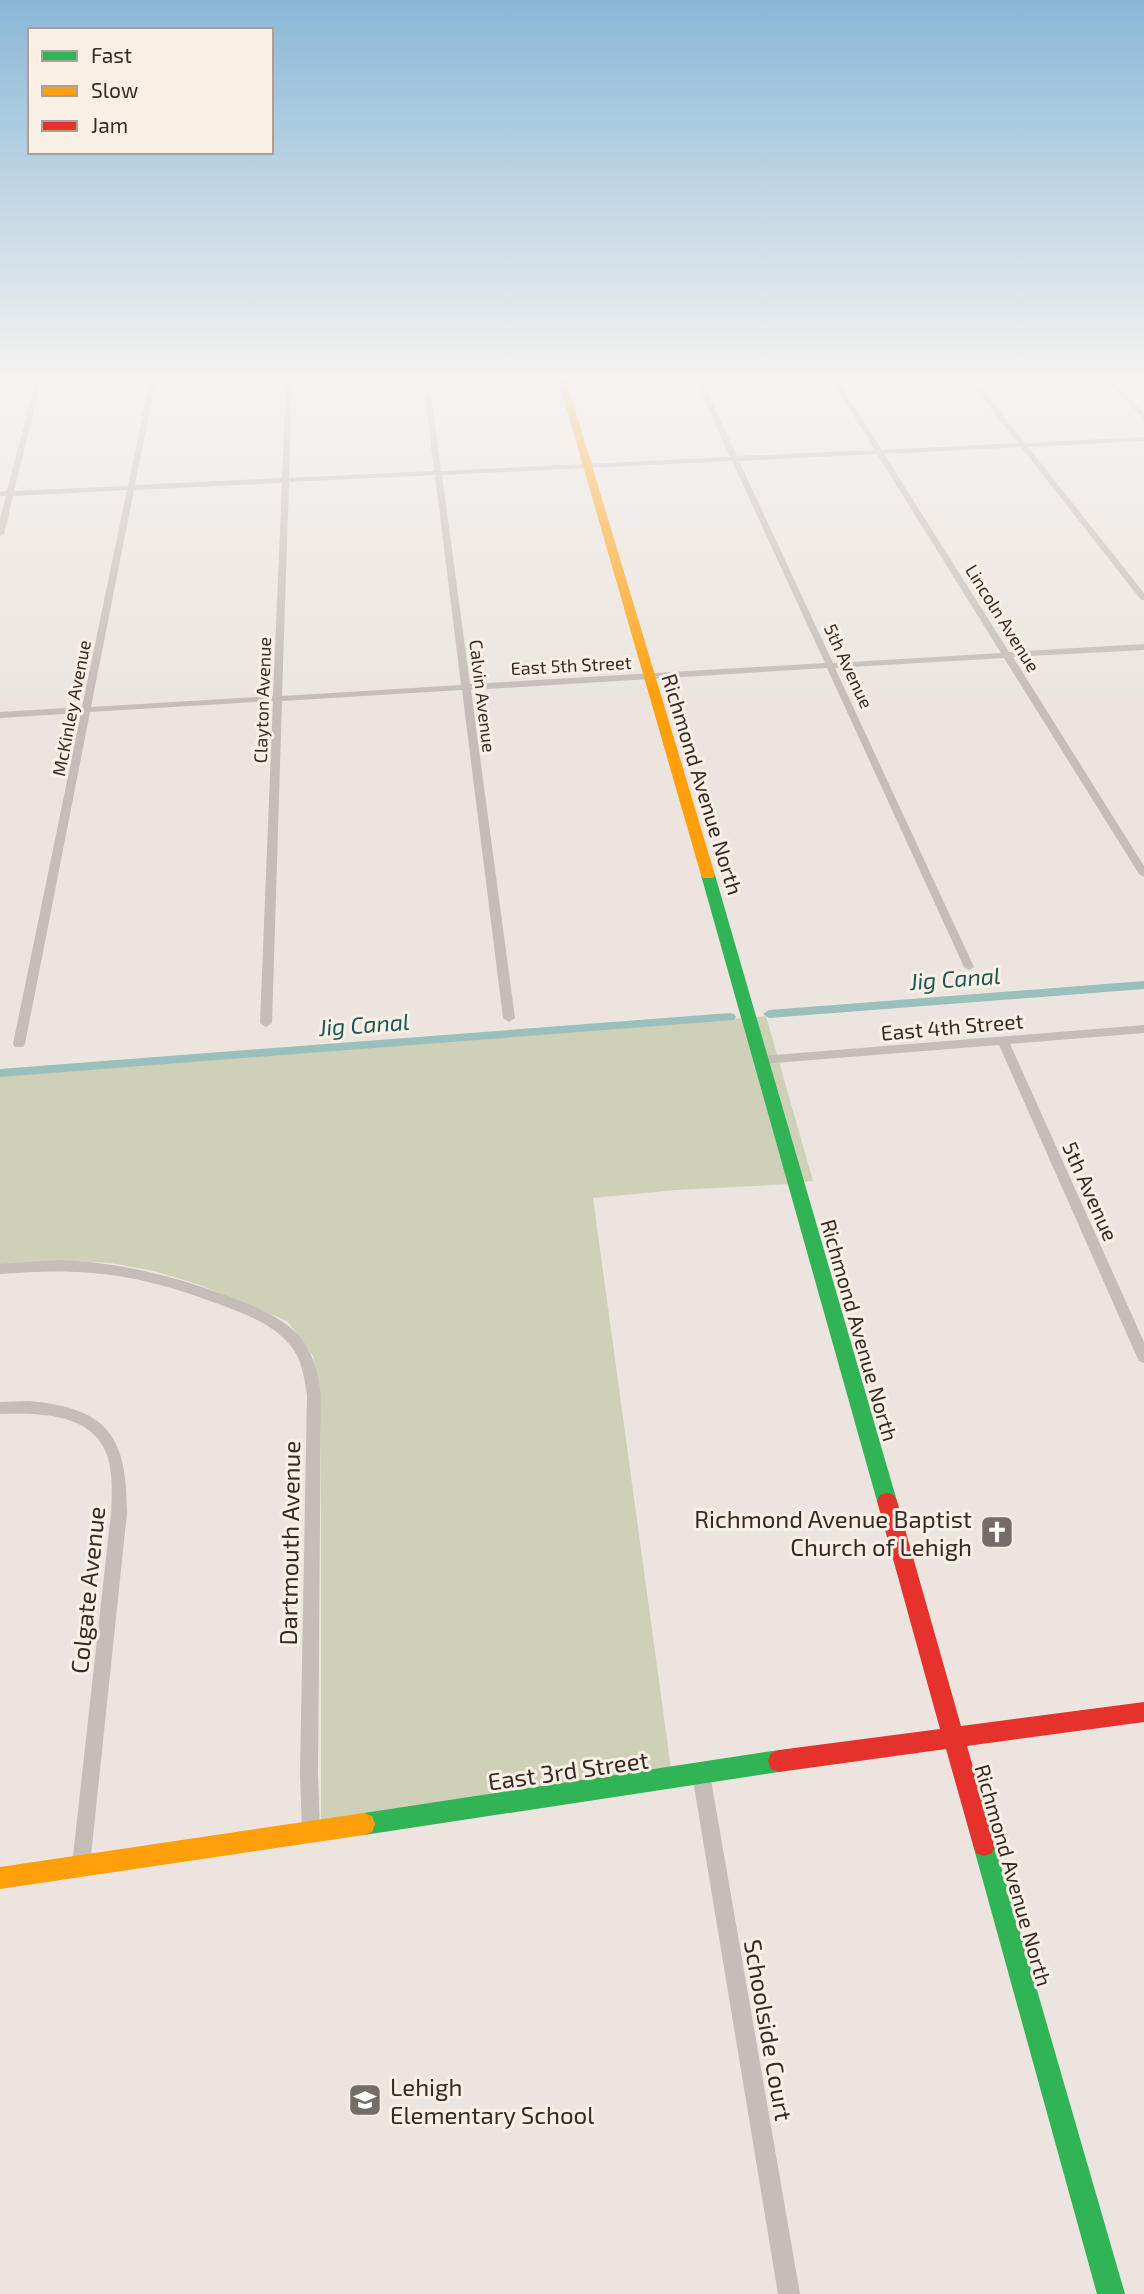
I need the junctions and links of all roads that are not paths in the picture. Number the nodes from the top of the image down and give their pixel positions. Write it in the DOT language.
graph roads {
  1 [pos="12,486"];
  2 [pos="174,486"];
  3 [pos="286,486"];
  4 [pos="440,486"];
  5 [pos="593,486"];
  6 [pos="748,486"];
  7 [pos="902,486"];
  8 [pos="1056,486"];
  9 [pos="131,488"];
  10 [pos="0,494"];
  11 [pos="10,494"];
  12 [pos="0,534"];
  13 [pos="1144,598"];
  14 [pos="1144,647"];
  15 [pos="1007,655"];
  16 [pos="830,666"];
  17 [pos="649,677"];
  18 [pos="466,687"];
  19 [pos="278,698"];
  20 [pos="86,710"];
  21 [pos="0,715"];
  22 [pos="1144,874"];
  23 [pos="969,968"];
  24 [pos="509,1018"];
  25 [pos="265,1023"];
  26 [pos="1144,1029"];
  27 [pos="1003,1041"];
  28 [pos="19,1044"];
  29 [pos="762,1060"];
  30 [pos="0,1269"];
  31 [pos="1144,1357"];
  32 [pos="0,1408"];
  33 [pos="1144,1712"];
  34 [pos="954,1738"];
  35 [pos="701,1774"];
  36 [pos="311,1832"];
  37 [pos="80,1865"];
  38 [pos="0,1878"];
  39 [pos="789,2294"];
  40 [pos="1111,2294"];
  1 -- 11 [label="street"];
  2 -- 9 [label="street"];
  3 -- 19 [label="street, Clayton Avenue"];
  4 -- 18 [label="street, Calvin Avenue"];
  5 -- 17 [label="street, Richmond Avenue North"];
  6 -- 16 [label="street, 5th Avenue"];
  7 -- 15 [label="street, Lincoln Avenue"];
  8 -- 13 [label="street"];
  9 -- 11 [label="street"];
  9 -- 20 [label="street, McKinley Avenue"];
  10 -- 11 [label="street"];
  11 -- 12 [label="street"];
  14 -- 15 [label="street, East 5th Street"];
  15 -- 16 [label="street, East 5th Street"];
  15 -- 22 [label="street, Lincoln Avenue"];
  16 -- 17 [label="street, East 5th Street"];
  16 -- 23 [label="street, 5th Avenue"];
  17 -- 18 [label="street, East 5th Street"];
  17 -- 29 [label="street, Richmond Avenue North"];
  18 -- 19 [label="street, East 5th Street"];
  18 -- 24 [label="street, Calvin Avenue"];
  19 -- 20 [label="street, East 5th Street"];
  19 -- 25 [label="street, Clayton Avenue"];
  20 -- 21 [label="street, East 5th Street"];
  20 -- 28 [label="street, McKinley Avenue"];
  26 -- 27 [label="street, East 4th Street"];
  27 -- 29 [label="street, East 4th Street"];
  27 -- 31 [label="street, 5th Avenue"];
  29 -- 34 [label="street, Richmond Avenue North"];
  30 -- 36 [label="street, Dartmouth Avenue"];
  32 -- 37 [label="street, Colgate Avenue"];
  33 -- 34 [label="street, East 3rd Street"];
  34 -- 35 [label="street, East 3rd Street"];
  34 -- 40 [label="street, Richmond Avenue North"];
  35 -- 36 [label="street, East 3rd Street"];
  35 -- 39 [label="street, Schoolside Court"];
  36 -- 37 [label="street, East 3rd Street"];
  37 -- 38 [label="street, East 3rd Street"];
}
